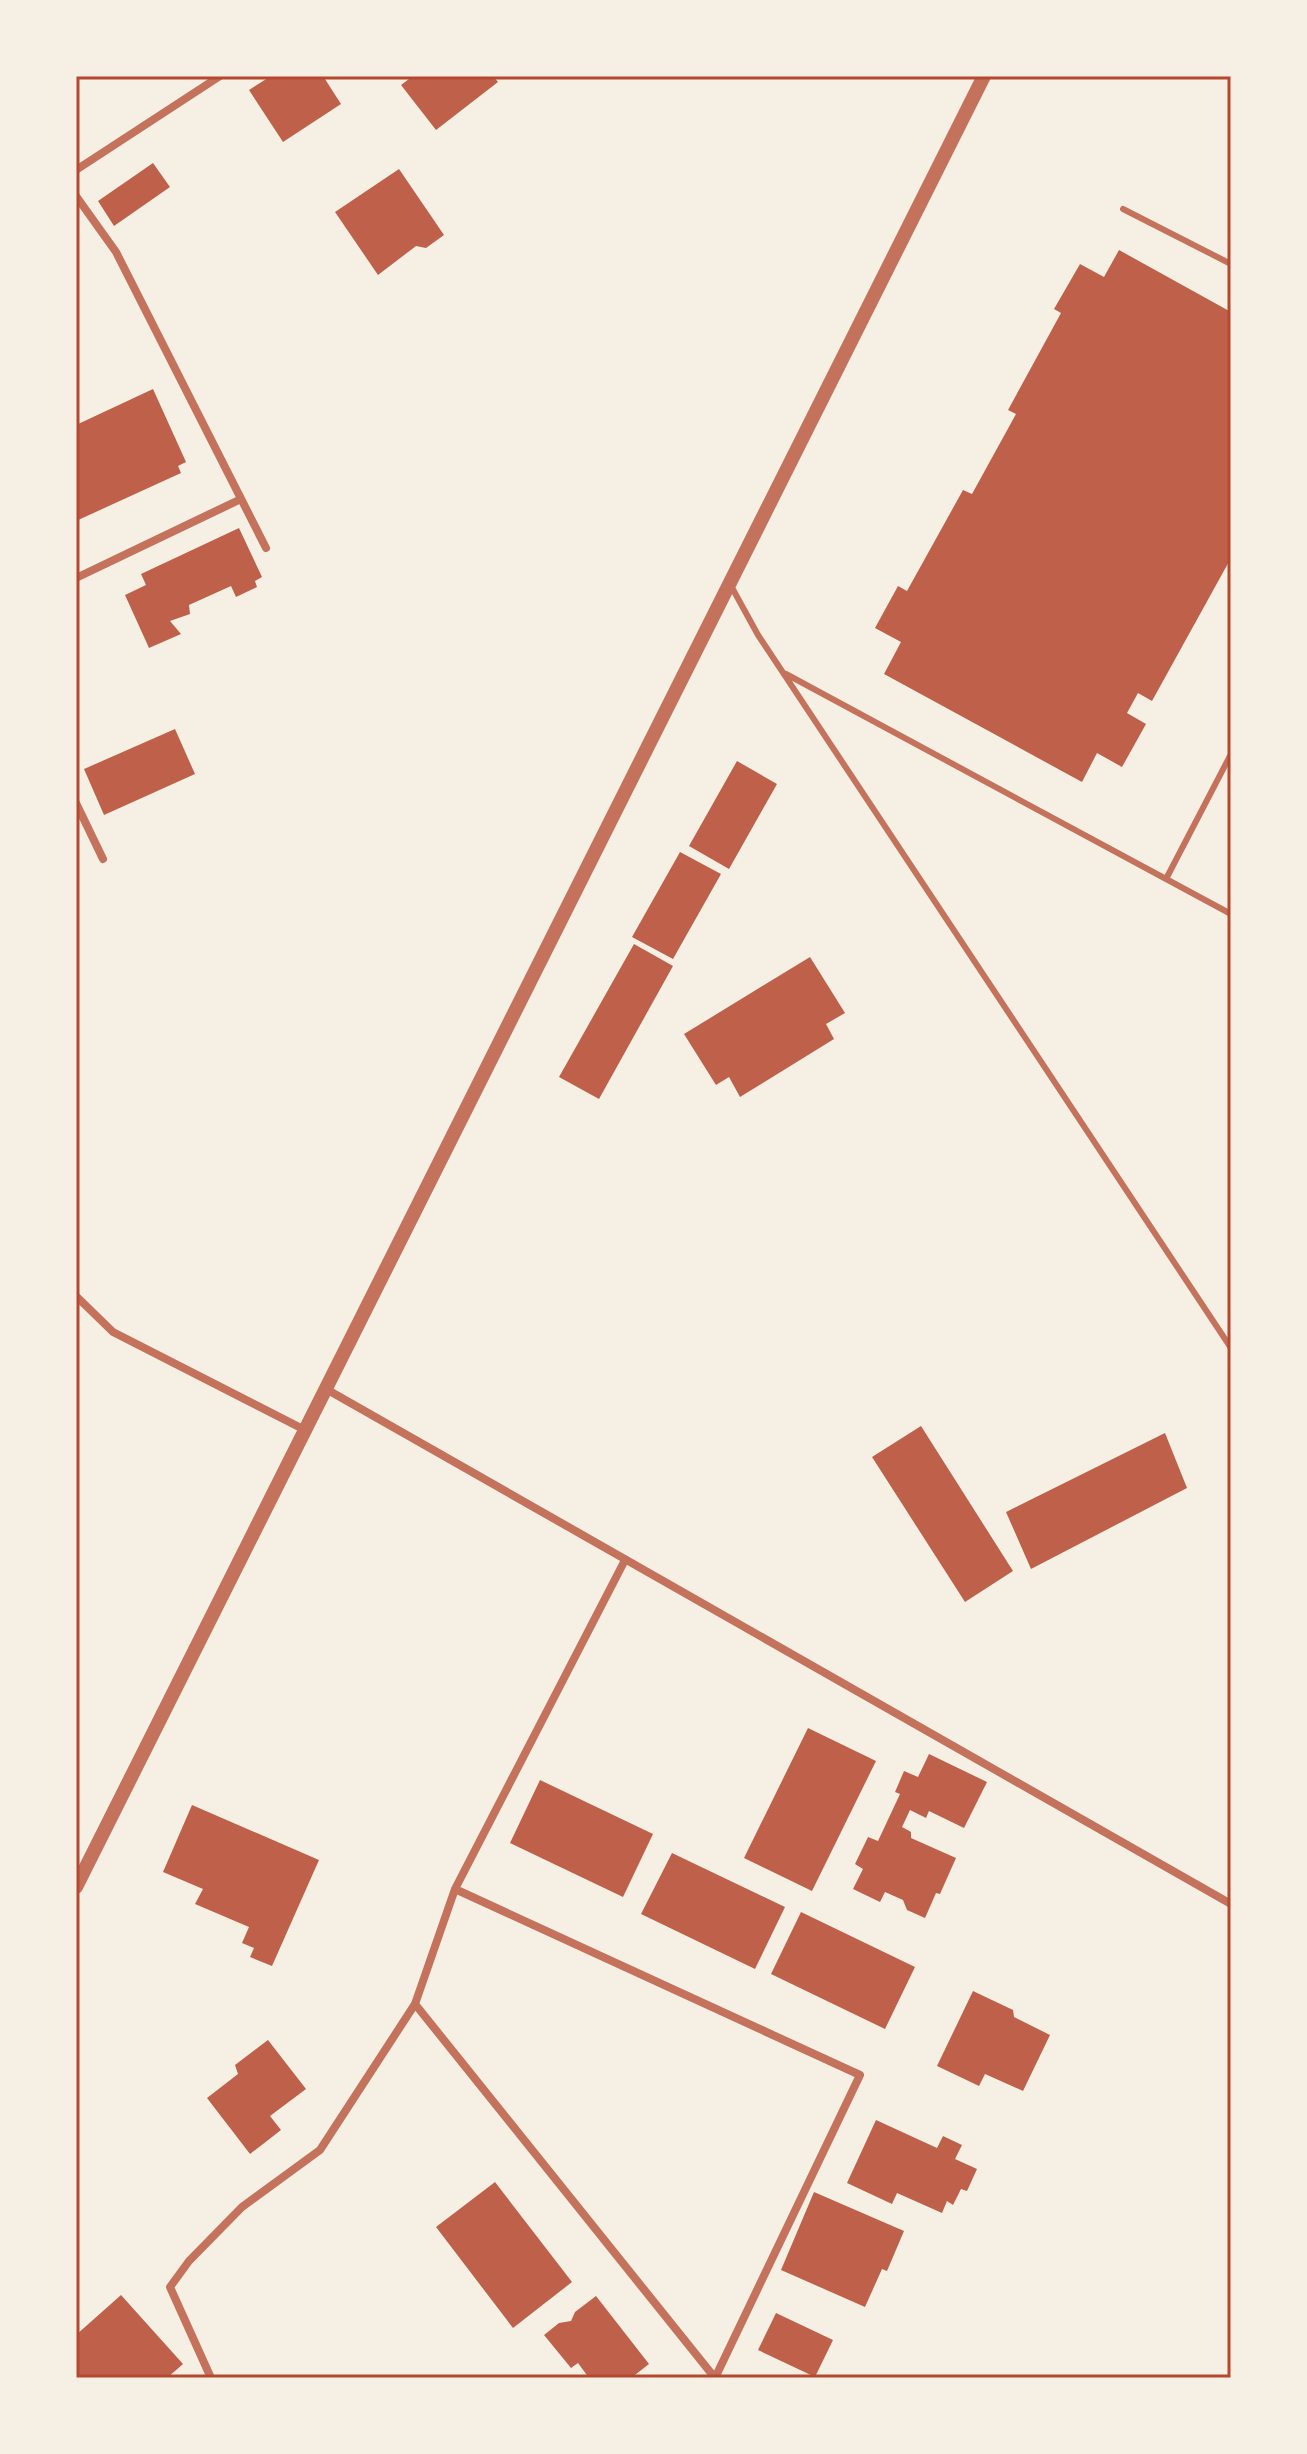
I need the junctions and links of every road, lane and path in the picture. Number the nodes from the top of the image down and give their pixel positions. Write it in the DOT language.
graph roads {
  1 [pos="220,76"];
  2 [pos="984,76"];
  3 [pos="76,170"];
  4 [pos="76,196"];
  5 [pos="1123,209"];
  6 [pos="1231,264"];
  7 [pos="241,499"];
  8 [pos="266,548"];
  9 [pos="76,578"];
  10 [pos="730,584"];
  11 [pos="782,673"];
  12 [pos="1231,754"];
  13 [pos="76,803"];
  14 [pos="103,859"];
  15 [pos="1166,879"];
  16 [pos="1231,914"];
  17 [pos="76,1296"];
  18 [pos="1231,1348"];
  19 [pos="326,1389"];
  20 [pos="305,1430"];
  21 [pos="625,1560"];
  22 [pos="76,1887"];
  23 [pos="455,1889"];
  24 [pos="1231,1904"];
  25 [pos="415,2004"];
  26 [pos="211,2378"];
  27 [pos="715,2378"];
  1 -- 3 [label="street"];
  2 -- 10 [label="street"];
  4 -- 7 [label="street"];
  5 -- 6 [label="lane"];
  7 -- 8 [label="street"];
  7 -- 9 [label="street"];
  10 -- 11 [label="lane"];
  10 -- 19 [label="street"];
  11 -- 15 [label="lane"];
  11 -- 18 [label="lane"];
  12 -- 15 [label="lane"];
  13 -- 14 [label="street"];
  15 -- 16 [label="lane"];
  17 -- 20 [label="street"];
  19 -- 20 [label="street"];
  19 -- 21 [label="street"];
  20 -- 22 [label="street"];
  21 -- 23 [label="street"];
  21 -- 24 [label="street"];
  23 -- 25 [label="street"];
  23 -- 27 [label="street"];
  25 -- 26 [label="street"];
  25 -- 27 [label="street"];
}
